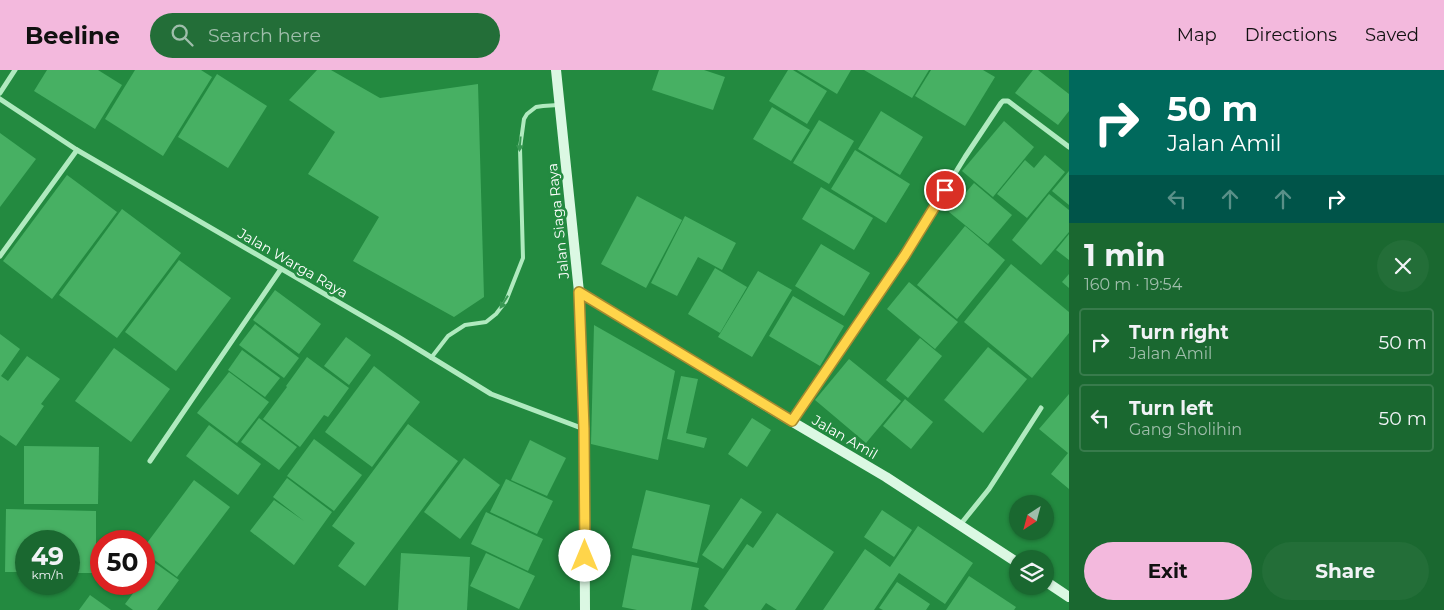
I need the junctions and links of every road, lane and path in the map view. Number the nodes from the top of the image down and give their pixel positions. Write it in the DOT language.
graph roads {
  1 [pos="15,70"];
  2 [pos="556,70"];
  3 [pos="0,94"];
  4 [pos="0,99"];
  5 [pos="560,105"];
  6 [pos="1069,147"];
  7 [pos="77,150"];
  8 [pos="0,256"];
  9 [pos="281,269"];
  10 [pos="579,292"];
  11 [pos="431,358"];
  12 [pos="1041,408"];
  13 [pos="792,421"];
  14 [pos="584,429"];
  15 [pos="150,462"];
  16 [pos="960,525"];
  17 [pos="1009,557"];
  18 [pos="1054,587"];
  19 [pos="1069,597"];
  20 [pos="585,610"];
  1 -- 3 [label="street"];
  2 -- 5 [label="street, Jalan Siaga Raya"];
  4 -- 7 [label="street, Jalan Warga Raya"];
  5 -- 10 [label="street, Jalan Siaga Raya"];
  5 -- 11 [label="lane, one-way"];
  6 -- 13 [label="street"];
  7 -- 8 [label="street"];
  7 -- 9 [label="street, Jalan Warga Raya"];
  9 -- 11 [label="street, Jalan Warga Raya"];
  9 -- 15 [label="street"];
  10 -- 13 [label="street, Jalan Amil"];
  10 -- 14 [label="street, Jalan Siaga Raya"];
  11 -- 14 [label="street, Jalan Warga Raya"];
  12 -- 16 [label="street"];
  13 -- 16 [label="street, Jalan Amil"];
  14 -- 20 [label="street, Jalan Siaga Raya"];
  16 -- 17 [label="street, Jalan Amil"];
  18 -- 19 [label="street"];
}
